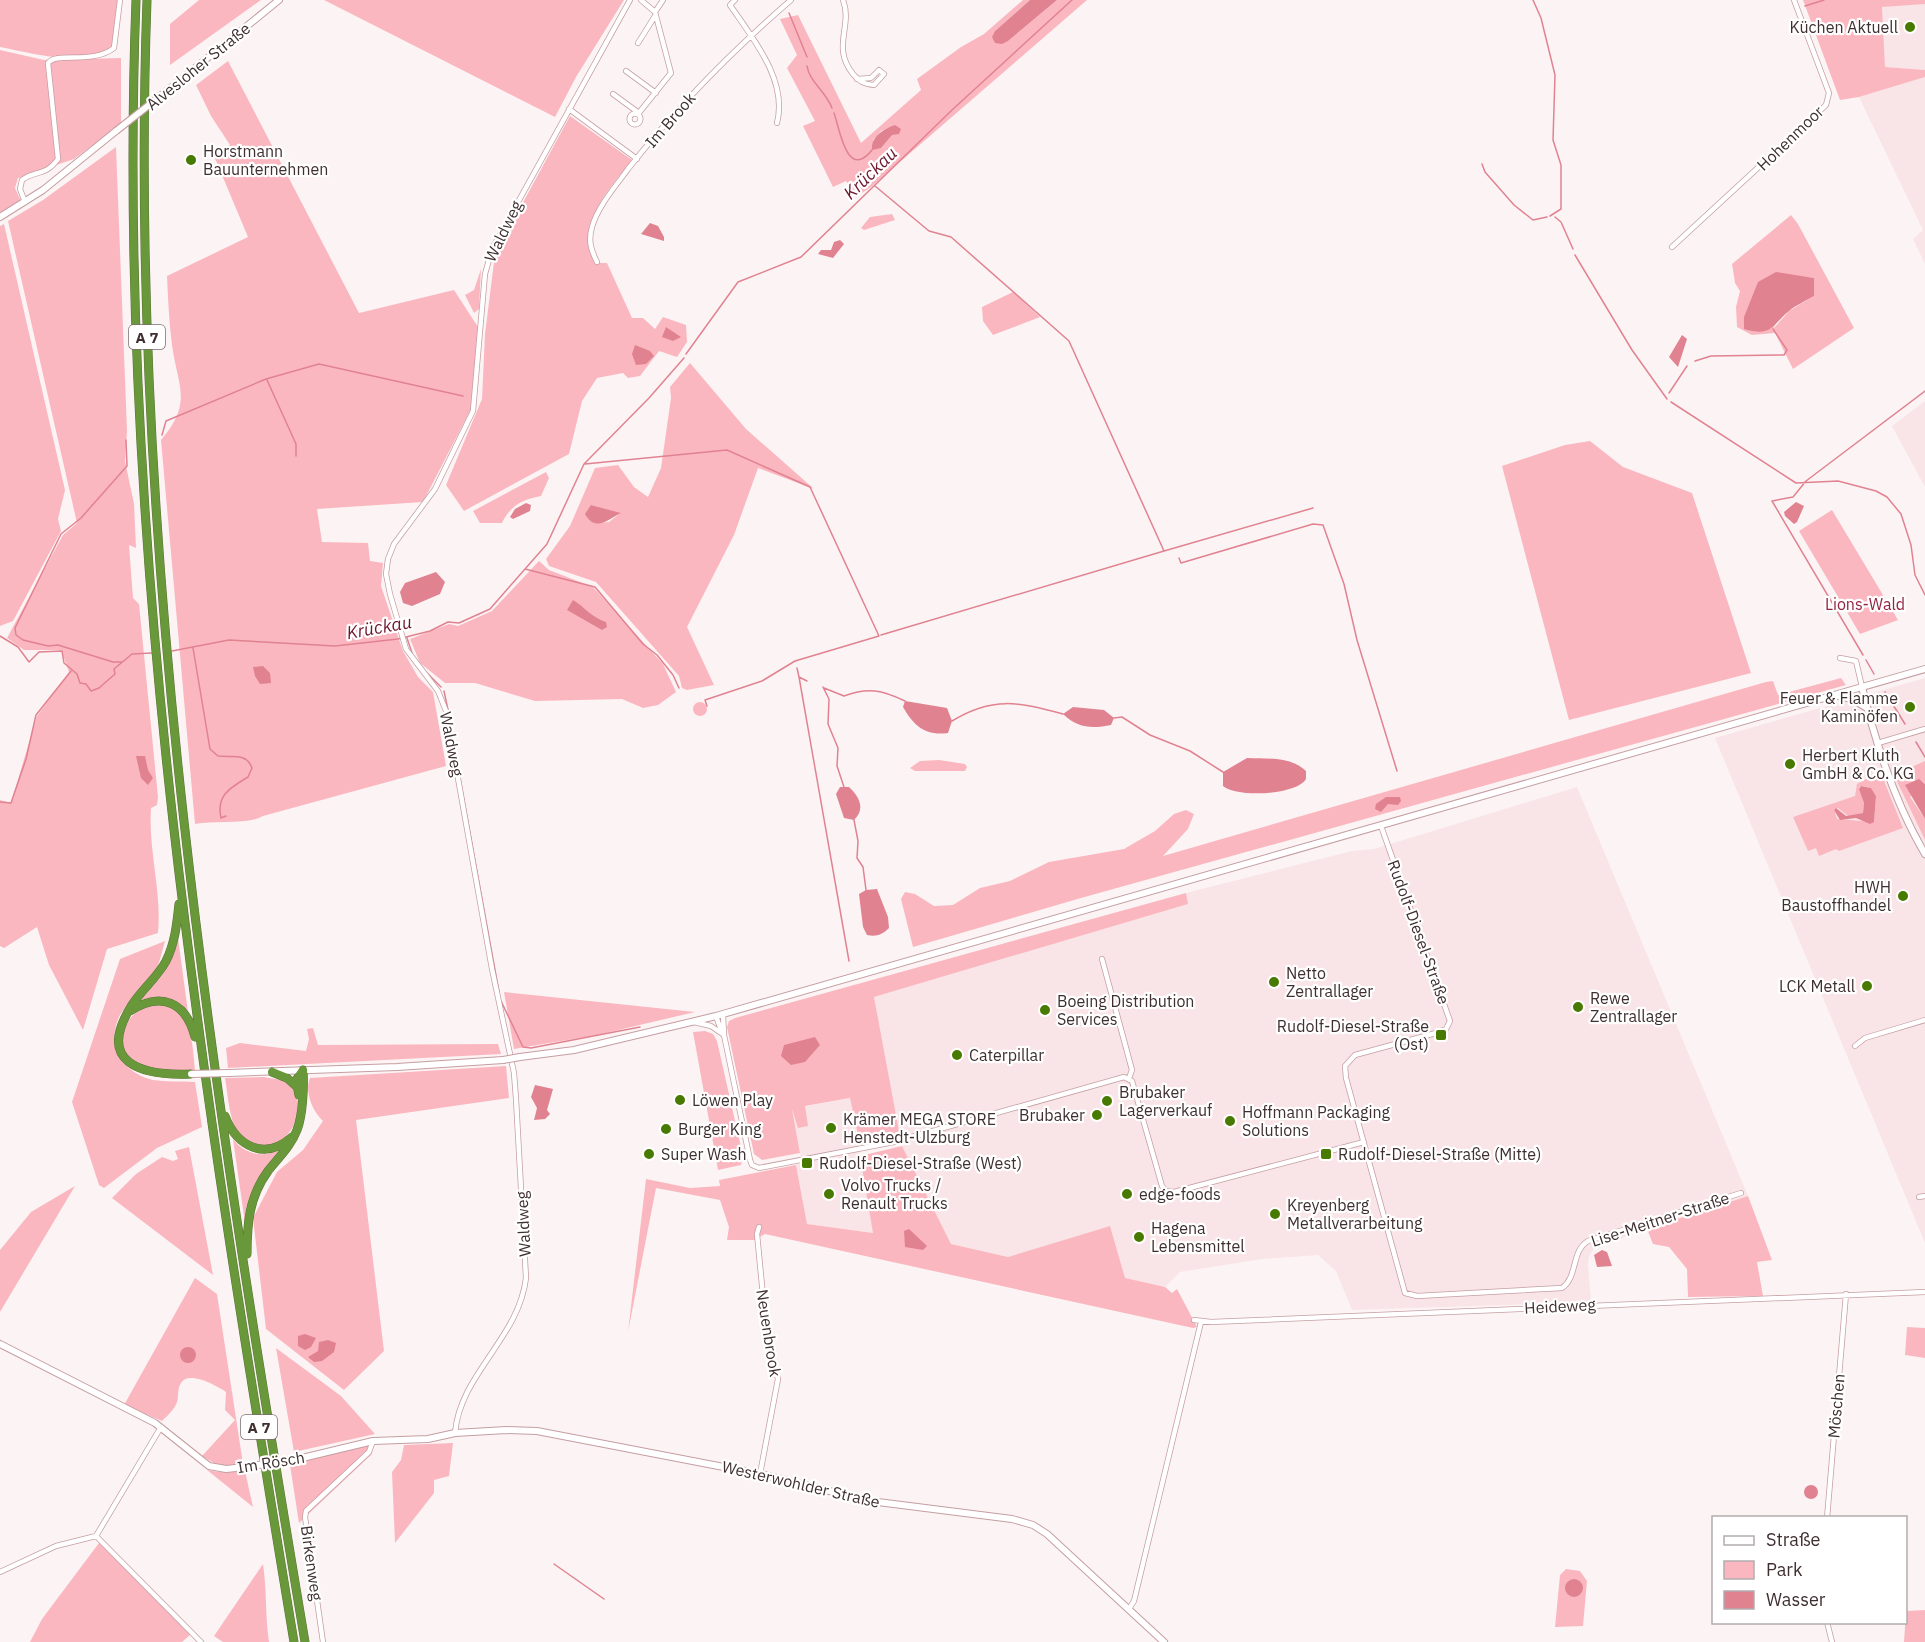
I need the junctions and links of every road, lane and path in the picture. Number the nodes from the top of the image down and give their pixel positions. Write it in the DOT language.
graph roads {
  1 [pos="120,0"];
  2 [pos="136,0"];
  3 [pos="147,0"];
  4 [pos="279,0"];
  5 [pos="630,0"];
  6 [pos="641,0"];
  7 [pos="663,0"];
  8 [pos="735,0"];
  9 [pos="791,0"];
  10 [pos="843,0"];
  11 [pos="1794,0"];
  12 [pos="655,14"];
  13 [pos="751,37"];
  14 [pos="638,43"];
  15 [pos="626,71"];
  16 [pos="857,79"];
  17 [pos="656,93"];
  18 [pos="613,94"];
  19 [pos="569,109"];
  20 [pos="777,123"];
  21 [pos="637,159"];
  22 [pos="25,202"];
  23 [pos="0,217"];
  24 [pos="1672,247"];
  25 [pos="597,262"];
  26 [pos="1840,658"];
  27 [pos="1925,669"];
  28 [pos="1862,687"];
  29 [pos="1835,695"];
  30 [pos="1868,708"];
  31 [pos="1925,729"];
  32 [pos="1878,742"];
  33 [pos="1381,826"];
  34 [pos="1925,854"];
  35 [pos="180,887"];
  36 [pos="1102,959"];
  37 [pos="127,1014"];
  38 [pos="720,1016"];
  39 [pos="1925,1020"];
  40 [pos="694,1022"];
  41 [pos="724,1035"];
  42 [pos="1855,1046"];
  43 [pos="203,1063"];
  44 [pos="303,1070"];
  45 [pos="272,1072"];
  46 [pos="191,1074"];
  47 [pos="1129,1078"];
  48 [pos="297,1087"];
  49 [pos="301,1099"];
  50 [pos="220,1104"];
  51 [pos="296,1134"];
  52 [pos="1364,1142"];
  53 [pos="1741,1193"];
  54 [pos="1925,1196"];
  55 [pos="1918,1197"];
  56 [pos="759,1227"];
  57 [pos="247,1280"];
  58 [pos="1925,1292"];
  59 [pos="1846,1294"];
  60 [pos="1194,1320"];
  61 [pos="1201,1322"];
  62 [pos="0,1344"];
  63 [pos="161,1426"];
  64 [pos="454,1433"];
  65 [pos="395,1439"];
  66 [pos="373,1441"];
  67 [pos="760,1474"];
  68 [pos="1827,1516"];
  69 [pos="96,1536"];
  70 [pos="0,1572"];
  71 [pos="1129,1610"];
  72 [pos="1827,1624"];
  73 [pos="201,1642"];
  74 [pos="294,1642"];
  75 [pos="305,1642"];
  76 [pos="323,1642"];
  77 [pos="1164,1642"];
  78 [pos="1832,1642"];
  1 -- 22 [label="street"];
  2 -- 35 [label="highway, A 7"];
  3 -- 50 [label="highway, A 7"];
  4 -- 22 [label="street, Alvesloher Straße, bridge"];
  5 -- 19 [label="street, Waldweg"];
  6 -- 12 [label="street"];
  7 -- 12 [label="street"];
  8 -- 13 [label="street"];
  9 -- 13 [label="street, Im Brook"];
  10 -- 16 [label="street"];
  11 -- 24 [label="street, Hohenmoor"];
  12 -- 14 [label="street"];
  12 -- 17 [label="street"];
  13 -- 20 [label="street"];
  13 -- 21 [label="street, Im Brook"];
  15 -- 17 [label="street"];
  16 -- 16 [label="street"];
  17 -- 18 [label="street"];
  19 -- 21 [label="street"];
  19 -- 64 [label="street, Waldweg"];
  21 -- 25 [label="street, Im Brook"];
  22 -- 23 [label="street, Alvesloher Straße"];
  26 -- 28 [label="street"];
  27 -- 28 [label="street"];
  28 -- 29 [label="street"];
  28 -- 30 [label="street"];
  29 -- 30 [label="street"];
  29 -- 33 [label="street"];
  30 -- 32 [label="street"];
  31 -- 32 [label="street"];
  32 -- 34 [label="street"];
  33 -- 38 [label="street"];
  33 -- 52 [label="street, Rudolf-Diesel-Straße"];
  35 -- 37 [label="highway"];
  35 -- 43 [label="highway, A 7"];
  36 -- 47 [label="street"];
  37 -- 43 [label="highway"];
  37 -- 46 [label="highway"];
  38 -- 40 [label="street"];
  38 -- 41 [label="street"];
  39 -- 42 [label="street"];
  40 -- 41 [label="street"];
  40 -- 44 [label="street, bridge"];
  41 -- 47 [label="street"];
  43 -- 74 [label="highway, A 7"];
  44 -- 45 [label="street"];
  44 -- 48 [label="highway"];
  44 -- 49 [label="highway"];
  45 -- 46 [label="street, bridge"];
  45 -- 48 [label="highway"];
  47 -- 52 [label="street"];
  48 -- 49 [label="highway"];
  49 -- 51 [label="highway"];
  50 -- 51 [label="highway"];
  50 -- 57 [label="highway, A 7"];
  51 -- 57 [label="highway"];
  52 -- 53 [label="street, Lise-Meitner-Straße"];
  54 -- 55 [label="street"];
  56 -- 67 [label="street, Neuenbrook"];
  57 -- 75 [label="highway, A 7"];
  58 -- 59 [label="street, Heideweg"];
  59 -- 61 [label="street, Heideweg"];
  59 -- 68 [label="street, Möschen"];
  60 -- 61 [label="street, Heideweg"];
  61 -- 71 [label="street"];
  62 -- 63 [label="street, Im Rösch"];
  63 -- 66 [label="street, Im Rösch, bridge"];
  63 -- 69 [label="street"];
  64 -- 65 [label="street, Westerwohlder Straße"];
  64 -- 67 [label="street, Westerwohlder Straße"];
  65 -- 66 [label="street, Im Rösch"];
  66 -- 76 [label="street, Birkenweg"];
  67 -- 71 [label="street, Westerwohlder Straße"];
  69 -- 70 [label="street"];
  69 -- 73 [label="street"];
  71 -- 77 [label="street, Westerwohlder Straße"];
  72 -- 78 [label="street"];
}
